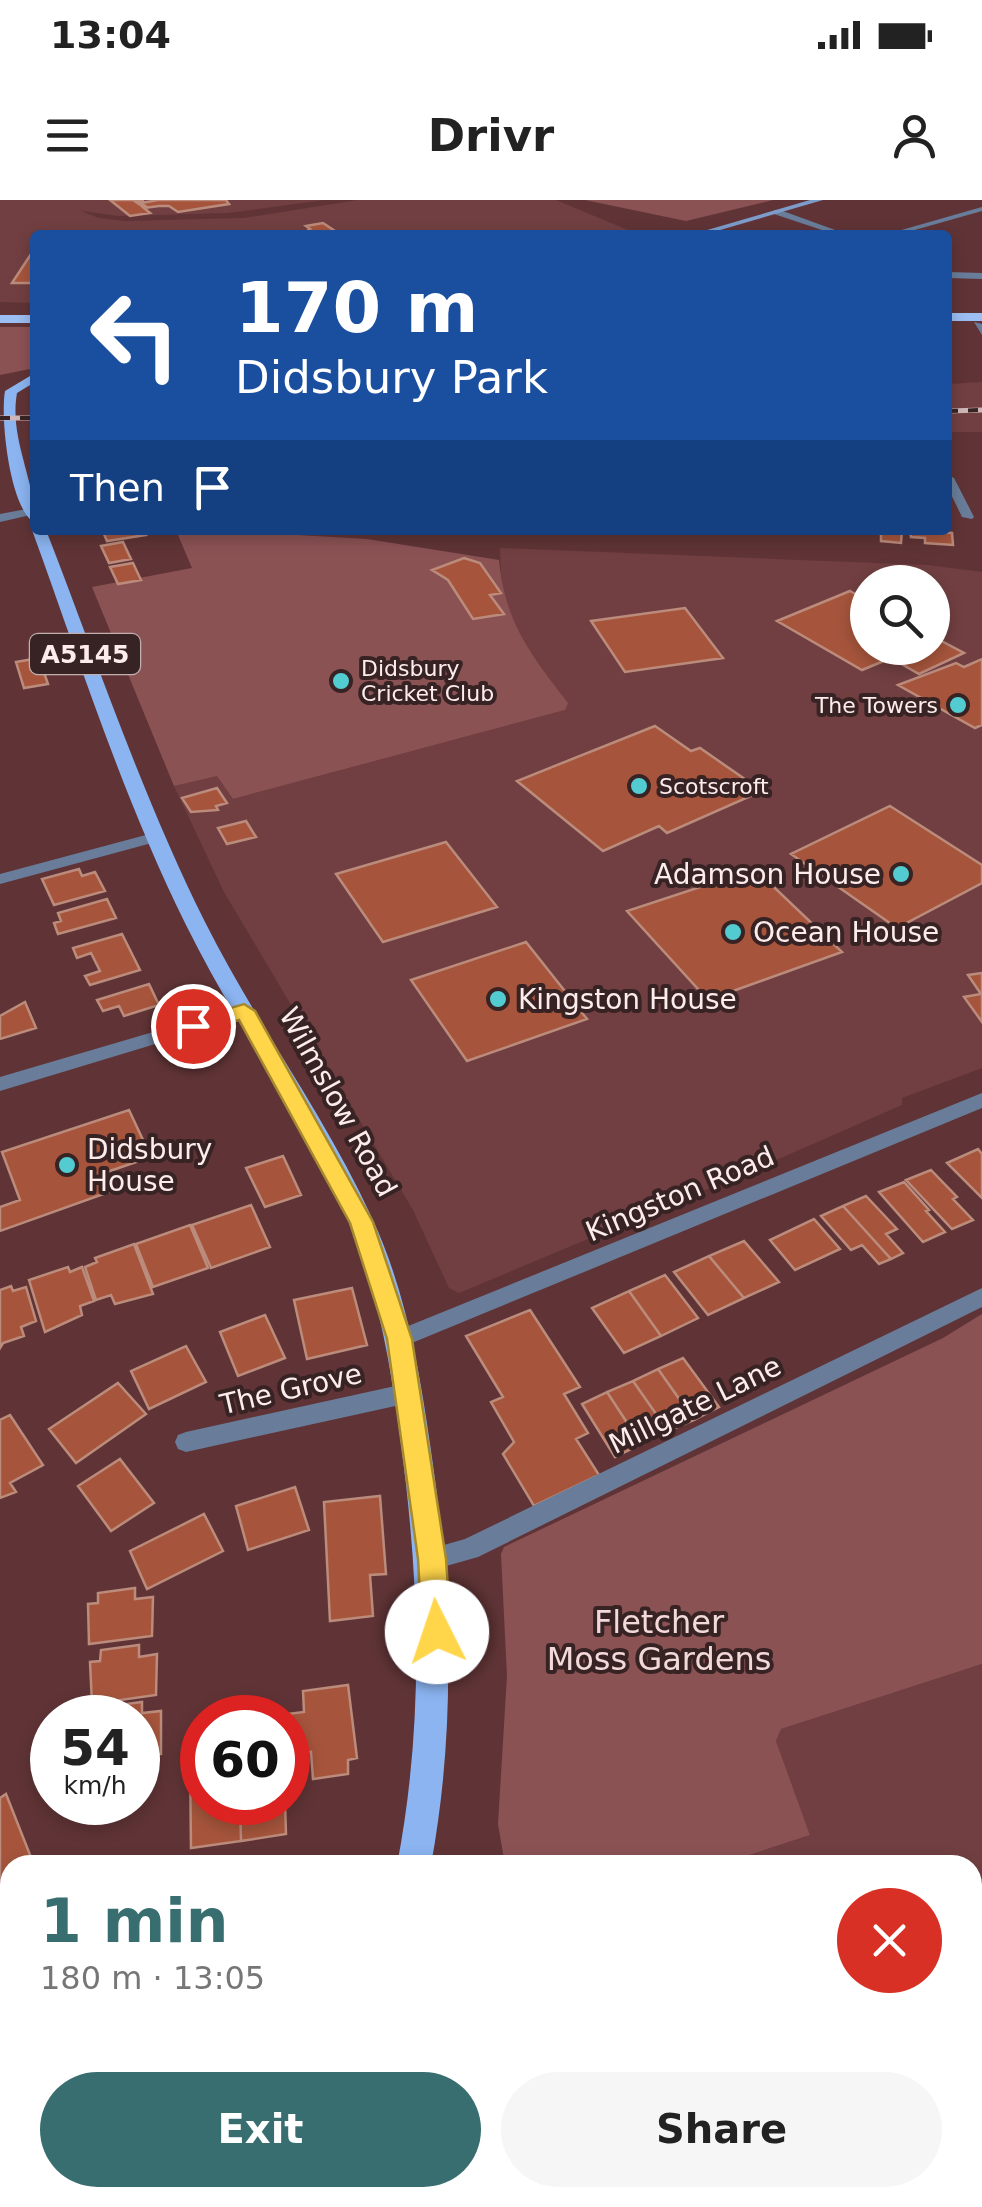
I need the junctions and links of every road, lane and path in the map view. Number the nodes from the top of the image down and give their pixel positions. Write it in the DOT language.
graph roads {
  1 [pos="819,200"];
  2 [pos="969,204"];
  3 [pos="982,209"];
  4 [pos="777,212"];
  5 [pos="712,230"];
  6 [pos="830,230"];
  7 [pos="906,230"];
  8 [pos="952,275"];
  9 [pos="982,276"];
  10 [pos="0,310"];
  11 [pos="30,310"];
  12 [pos="0,318"];
  13 [pos="30,319"];
  14 [pos="952,320"];
  15 [pos="981,324"];
  16 [pos="30,377"];
  17 [pos="4,385"];
  18 [pos="8,468"];
  19 [pos="952,484"];
  20 [pos="30,507"];
  21 [pos="30,514"];
  22 [pos="0,518"];
  23 [pos="975,518"];
  24 [pos="41,535"];
  25 [pos="157,837"];
  26 [pos="0,878"];
  27 [pos="244,1011"];
  28 [pos="0,1084"];
  29 [pos="982,1100"];
  30 [pos="982,1297"];
  31 [pos="399,1339"];
  32 [pos="408,1393"];
  33 [pos="186,1442"];
  34 [pos="432,1559"];
  35 [pos="416,1855"];
  1 -- 4 [label="main road"];
  2 -- 3 [label="street"];
  3 -- 7 [label="street"];
  4 -- 5 [label="main road"];
  4 -- 6 [label="street"];
  8 -- 9 [label="street"];
  10 -- 11 [label="highway"];
  12 -- 13 [label="highway"];
  14 -- 15 [label="highway"];
  16 -- 17 [label="main road"];
  17 -- 18 [label="main road"];
  18 -- 20 [label="main road"];
  19 -- 23 [label="street"];
  21 -- 22 [label="street"];
  24 -- 25 [label="main road, Wilmslow Road / A5145"];
  25 -- 26 [label="street"];
  25 -- 27 [label="main road, Wilmslow Road / A5145"];
  27 -- 28 [label="street"];
  27 -- 31 [label="main road, Wilmslow Road / A5145"];
  29 -- 31 [label="street, Kingston Road"];
  30 -- 34 [label="street, Millgate Lane"];
  31 -- 32 [label="main road, Wilmslow Road / A5145"];
  32 -- 33 [label="street, The Grove"];
  32 -- 34 [label="main road, Wilmslow Road / A5145"];
  34 -- 35 [label="main road, Wilmslow Road / A5145"];
}
